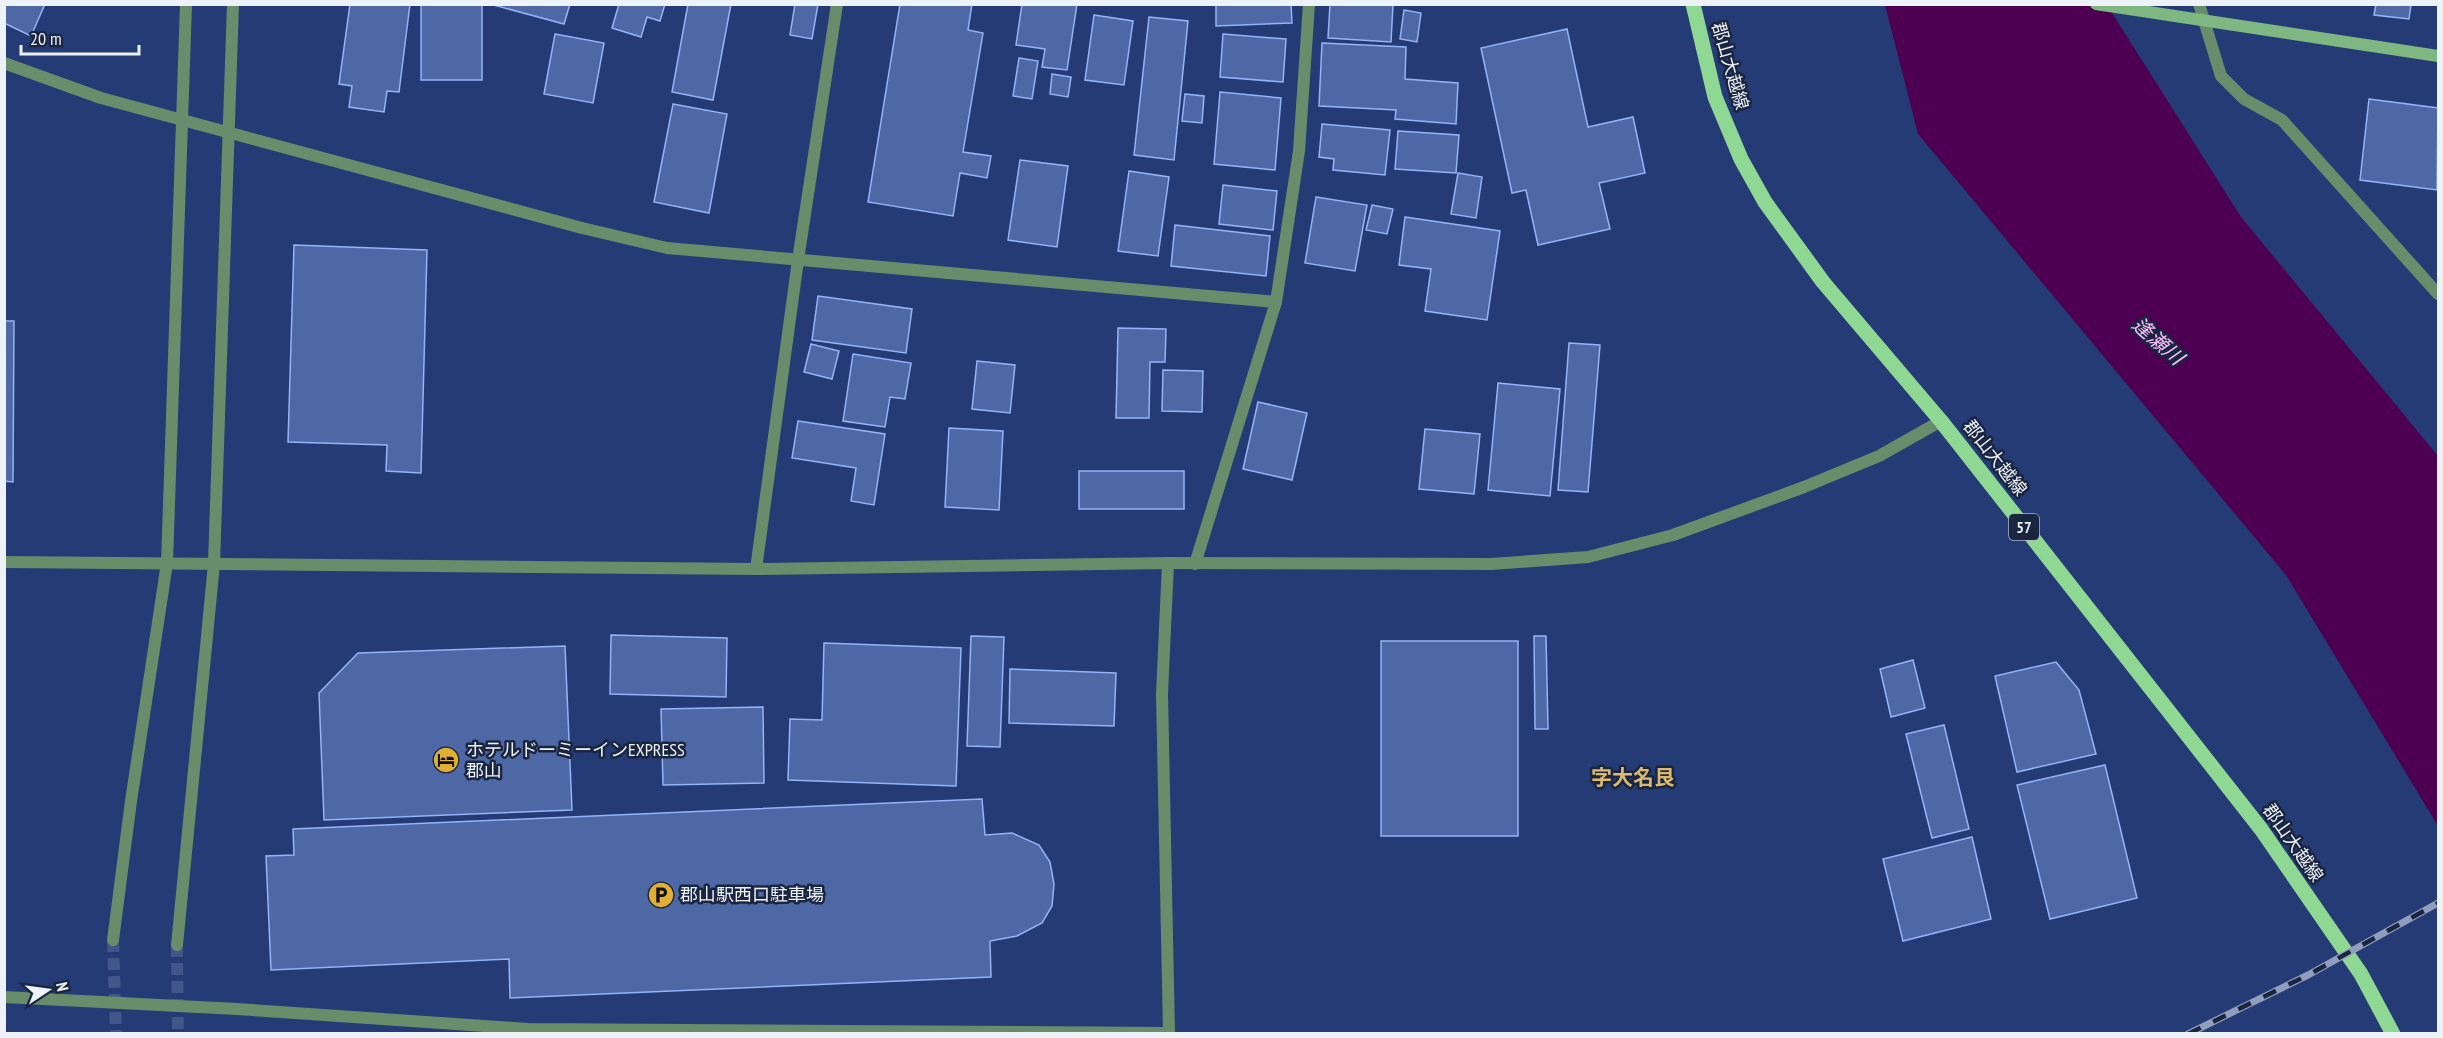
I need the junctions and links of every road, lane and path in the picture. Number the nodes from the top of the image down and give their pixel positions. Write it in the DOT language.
graph roads {
  1 [pos="186,4"];
  2 [pos="233,4"];
  3 [pos="837,4"];
  4 [pos="1309,4"];
  5 [pos="1693,4"];
  6 [pos="2096,4"];
  7 [pos="2199,4"];
  8 [pos="2203,19"];
  9 [pos="2439,56"];
  10 [pos="4,63"];
  11 [pos="182,119"];
  12 [pos="229,131"];
  13 [pos="798,260"];
  14 [pos="2439,294"];
  15 [pos="1276,302"];
  16 [pos="1941,421"];
  17 [pos="4,562"];
  18 [pos="167,563"];
  19 [pos="1168,563"];
  20 [pos="214,564"];
  21 [pos="1195,564"];
  22 [pos="756,569"];
  23 [pos="113,940"];
  24 [pos="177,945"];
  25 [pos="4,998"];
  26 [pos="2393,1034"];
  1 -- 11 [label="street"];
  2 -- 12 [label="street"];
  3 -- 13 [label="street"];
  4 -- 15 [label="street"];
  5 -- 16 [label="main road, 郡山大越線 / 57"];
  6 -- 8 [label="main road"];
  7 -- 8 [label="street"];
  8 -- 9 [label="main road"];
  8 -- 14 [label="street"];
  10 -- 11 [label="street"];
  11 -- 12 [label="street"];
  11 -- 18 [label="street"];
  12 -- 13 [label="street"];
  12 -- 20 [label="street"];
  13 -- 15 [label="street"];
  13 -- 22 [label="street"];
  15 -- 21 [label="street"];
  16 -- 21 [label="street"];
  16 -- 26 [label="main road, 郡山大越線 / 57"];
  17 -- 18 [label="street"];
  18 -- 20 [label="street"];
  18 -- 23 [label="street"];
  19 -- 21 [label="street"];
  19 -- 22 [label="street"];
  19 -- 25 [label="street"];
  20 -- 22 [label="street"];
  20 -- 24 [label="street"];
}
